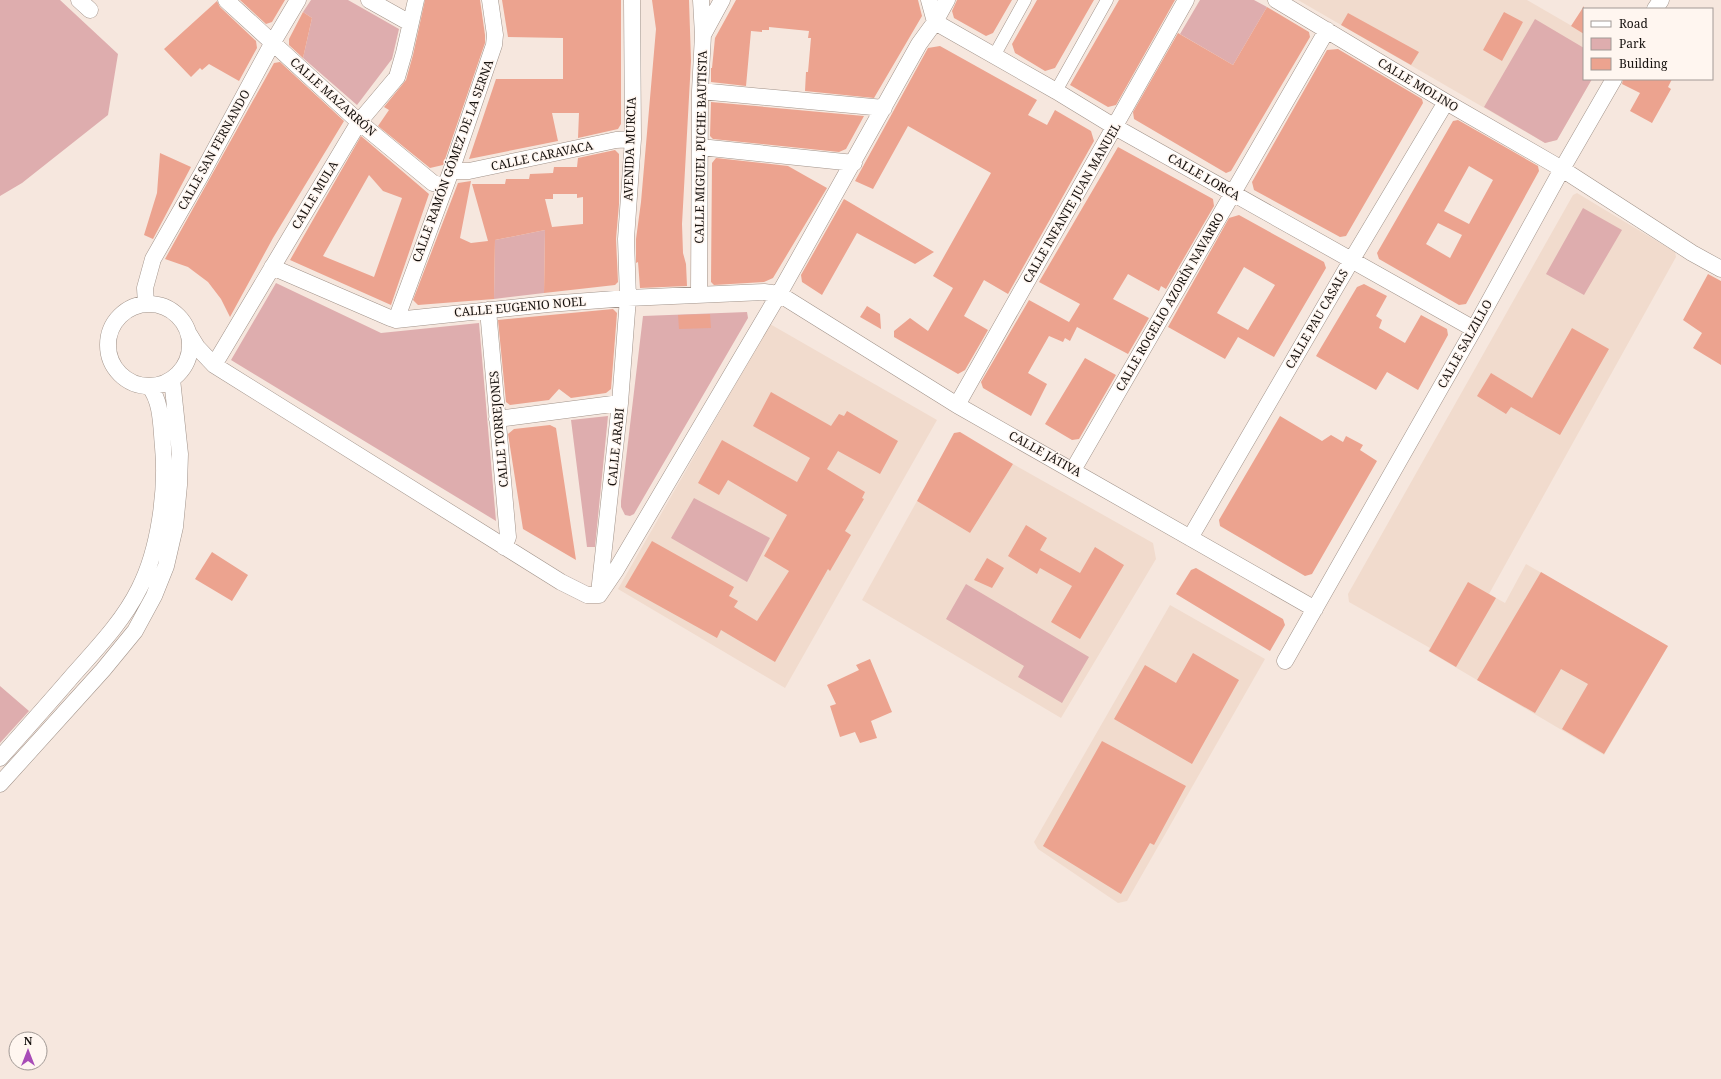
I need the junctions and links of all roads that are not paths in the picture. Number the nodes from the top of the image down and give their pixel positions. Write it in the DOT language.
graph roads {
  1 [pos="226,0"];
  2 [pos="298,0"];
  3 [pos="369,0"];
  4 [pos="416,0"];
  5 [pos="490,0"];
  6 [pos="632,0"];
  7 [pos="701,0"];
  8 [pos="722,0"];
  9 [pos="928,0"];
  10 [pos="947,0"];
  11 [pos="1025,0"];
  12 [pos="1107,0"];
  13 [pos="1186,0"];
  14 [pos="1276,0"];
  15 [pos="935,22"];
  16 [pos="410,23"];
  17 [pos="1327,30"];
  18 [pos="703,35"];
  19 [pos="273,42"];
  20 [pos="994,56"];
  21 [pos="1613,80"];
  22 [pos="700,91"];
  23 [pos="1056,91"];
  24 [pos="1446,102"];
  25 [pos="884,108"];
  26 [pos="359,122"];
  27 [pos="1115,127"];
  28 [pos="633,139"];
  29 [pos="700,147"];
  30 [pos="854,163"];
  31 [pos="1562,169"];
  32 [pos="450,171"];
  33 [pos="445,186"];
  34 [pos="1232,193"];
  35 [pos="1351,261"];
  36 [pos="272,268"];
  37 [pos="1721,268"];
  38 [pos="779,294"];
  39 [pos="699,295"];
  40 [pos="628,298"];
  41 [pos="146,304"];
  42 [pos="488,310"];
  43 [pos="396,320"];
  44 [pos="1474,329"];
  45 [pos="189,334"];
  46 [pos="214,365"];
  47 [pos="184,367"];
  48 [pos="172,379"];
  49 [pos="149,386"];
  50 [pos="620,403"];
  51 [pos="957,405"];
  52 [pos="497,419"];
  53 [pos="1073,470"];
  54 [pos="1190,538"];
  55 [pos="504,547"];
  56 [pos="599,595"];
  57 [pos="1315,609"];
  58 [pos="1285,662"];
  59 [pos="0,758"];
  60 [pos="0,784"];
  1 -- 19 [label="street, CALLE MAZARRÓN"];
  2 -- 19 [label="street, CALLE SAN FERNANDO"];
  3 -- 16 [label="street"];
  4 -- 16 [label="street, CALLE MULA"];
  5 -- 32 [label="street, CALLE RAMÓN GÓMEZ DE LA SERNA"];
  6 -- 28 [label="street, AVENIDA MURCIA"];
  7 -- 18 [label="street, CALLE MIGUEL PUCHE BAUTISTA"];
  8 -- 18 [label="street"];
  9 -- 15 [label="street"];
  10 -- 15 [label="street"];
  11 -- 20 [label="street"];
  12 -- 23 [label="street"];
  13 -- 27 [label="street, CALLE INFANTE JUAN MANUEL"];
  14 -- 17 [label="street, CALLE MOLINO"];
  15 -- 20 [label="street, CALLE LORCA"];
  15 -- 25 [label="street"];
  16 -- 26 [label="street, CALLE MULA"];
  17 -- 24 [label="street, CALLE MOLINO"];
  17 -- 34 [label="street, CALLE ROGELIO AZORÍN NAVARRO"];
  18 -- 22 [label="street, CALLE MIGUEL PUCHE BAUTISTA"];
  19 -- 26 [label="street, CALLE MAZARRÓN"];
  19 -- 41 [label="street, CALLE SAN FERNANDO"];
  20 -- 23 [label="street, CALLE LORCA"];
  21 -- 31 [label="street, CALLE SALZILLO"];
  22 -- 25 [label="street"];
  22 -- 29 [label="street, CALLE MIGUEL PUCHE BAUTISTA"];
  23 -- 27 [label="street, CALLE LORCA"];
  24 -- 31 [label="street, CALLE MOLINO"];
  24 -- 35 [label="street, CALLE PAU CASALS"];
  25 -- 30 [label="street"];
  26 -- 33 [label="street, CALLE MAZARRÓN"];
  26 -- 36 [label="street, CALLE MULA"];
  27 -- 34 [label="street, CALLE LORCA"];
  27 -- 51 [label="street, CALLE INFANTE JUAN MANUEL"];
  28 -- 32 [label="street, CALLE CARAVACA"];
  28 -- 40 [label="street, AVENIDA MURCIA"];
  29 -- 30 [label="street"];
  29 -- 39 [label="street, CALLE MIGUEL PUCHE BAUTISTA"];
  30 -- 38 [label="street"];
  31 -- 37 [label="street, CALLE MOLINO"];
  31 -- 44 [label="street, CALLE SALZILLO"];
  32 -- 33 [label="street, CALLE RAMÓN GÓMEZ DE LA SERNA"];
  33 -- 43 [label="street, CALLE RAMÓN GÓMEZ DE LA SERNA"];
  34 -- 35 [label="street, CALLE LORCA"];
  34 -- 53 [label="street, CALLE ROGELIO AZORÍN NAVARRO"];
  35 -- 44 [label="street, CALLE LORCA"];
  35 -- 54 [label="street, CALLE PAU CASALS"];
  36 -- 43 [label="street, CALLE EUGENIO NOEL"];
  36 -- 46 [label="street, CALLE MULA"];
  38 -- 39 [label="street, CALLE EUGENIO NOEL"];
  38 -- 51 [label="street, CALLE JÁTIVA"];
  38 -- 56 [label="street"];
  39 -- 40 [label="street, CALLE EUGENIO NOEL"];
  40 -- 42 [label="street, CALLE EUGENIO NOEL"];
  40 -- 50 [label="street, CALLE ARABI"];
  41 -- 45 [label="street"];
  41 -- 49 [label="street"];
  42 -- 43 [label="street, CALLE EUGENIO NOEL"];
  42 -- 52 [label="street, CALLE TORREJONES"];
  44 -- 57 [label="street, CALLE SALZILLO"];
  45 -- 46 [label="street"];
  45 -- 47 [label="street"];
  46 -- 47 [label="street"];
  46 -- 55 [label="street"];
  47 -- 48 [label="street"];
  48 -- 49 [label="street"];
  48 -- 60 [label="street"];
  49 -- 59 [label="street"];
  50 -- 52 [label="street"];
  50 -- 56 [label="street, CALLE ARABI"];
  51 -- 53 [label="street, CALLE JÁTIVA"];
  52 -- 55 [label="street, CALLE TORREJONES"];
  53 -- 54 [label="street, CALLE JÁTIVA"];
  54 -- 57 [label="street, CALLE JÁTIVA"];
  55 -- 56 [label="street"];
  57 -- 58 [label="street, CALLE SALZILLO"];
}
